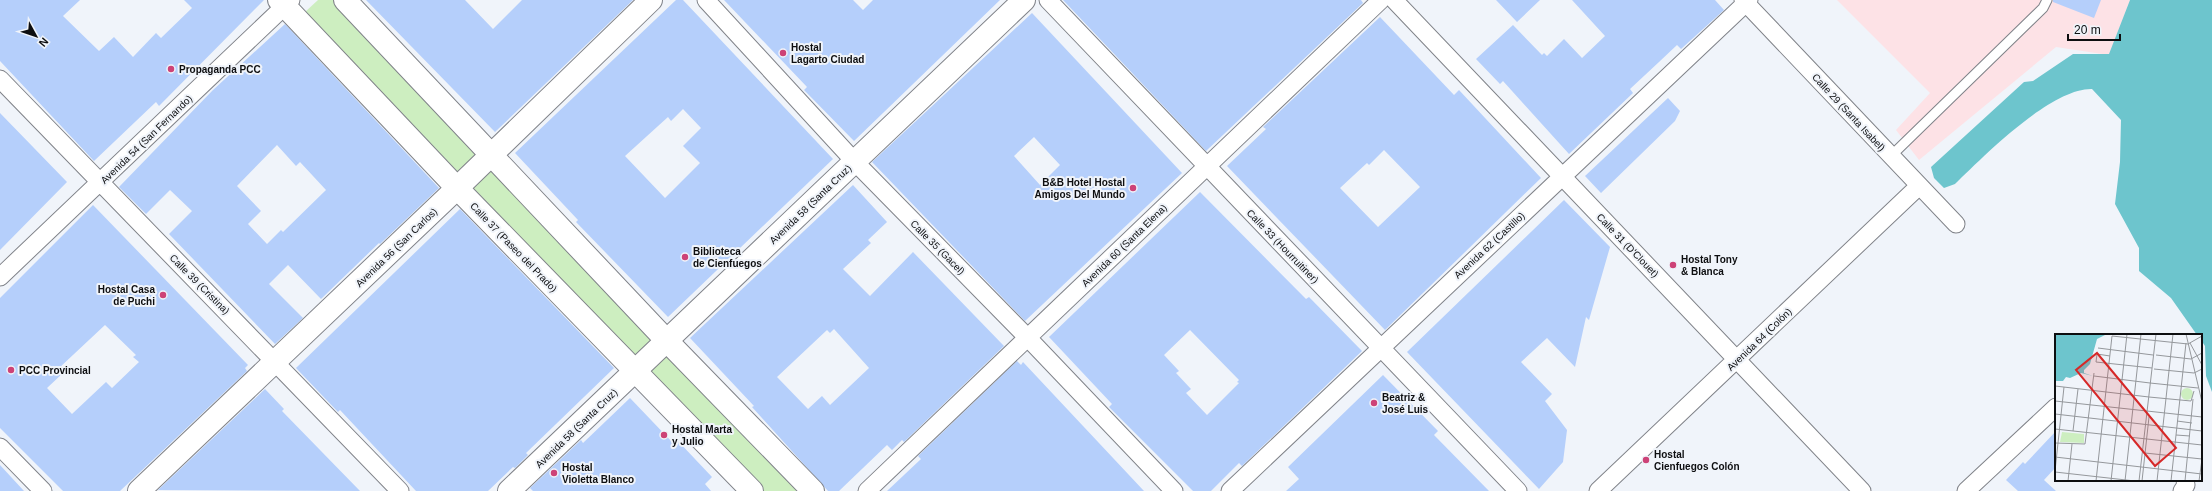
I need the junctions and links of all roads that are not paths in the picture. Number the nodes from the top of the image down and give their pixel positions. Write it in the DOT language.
graph roads {
  1 [pos="345,0"];
  2 [pos="650,0"];
  3 [pos="706,0"];
  4 [pos="1024,0"];
  5 [pos="1048,0"];
  6 [pos="1381,0"];
  7 [pos="1394,0"];
  8 [pos="2046,0"];
  9 [pos="1746,1"];
  10 [pos="285,2"];
  11 [pos="0,79"];
  12 [pos="491,155"];
  13 [pos="1891,156"];
  14 [pos="855,162"];
  15 [pos="1207,166"];
  16 [pos="1562,177"];
  17 [pos="100,182"];
  18 [pos="1919,186"];
  19 [pos="457,188"];
  20 [pos="1956,224"];
  21 [pos="0,277"];
  22 [pos="1028,338"];
  23 [pos="667,341"];
  24 [pos="1381,348"];
  25 [pos="1737,360"];
  26 [pos="276,361"];
  27 [pos="635,371"];
  28 [pos="2055,408"];
  29 [pos="0,447"];
  30 [pos="43,491"];
  31 [pos="139,491"];
  32 [pos="400,491"];
  33 [pos="509,491"];
  34 [pos="752,491"];
  35 [pos="813,491"];
  36 [pos="867,491"];
  37 [pos="1174,491"];
  38 [pos="1230,491"];
  39 [pos="1518,491"];
  40 [pos="1598,491"];
  41 [pos="1862,491"];
  42 [pos="1966,491"];
  1 -- 12 [label="main road"];
  2 -- 12 [label="main road, Avenida 56 (San Carlos)"];
  3 -- 14 [label="street, Calle 35 (Gacel)"];
  4 -- 14 [label="main road, Avenida 58 (Santa Cruz)"];
  5 -- 15 [label="street, Calle 33 (Hourruitiner)"];
  6 -- 15 [label="street, Avenida 60 (Santa Elena)"];
  7 -- 16 [label="street, Calle 31 (D'Clouet)"];
  8 -- 13 [label="lane"];
  9 -- 13 [label="street, Calle 29 (Santa Isabel)"];
  9 -- 16 [label="street, Avenida 62 (Castillo)"];
  10 -- 17 [label="street, Avenida 54 (San Fernando)"];
  10 -- 19 [label="main road, Calle 37 (Paseo del Prado)"];
  11 -- 17 [label="street, Calle 39 (Cristina)"];
  12 -- 19 [label="main road, Avenida 56 (San Carlos)"];
  12 -- 23 [label="main road"];
  13 -- 18 [label="street, Calle 29 (Santa Isabel)"];
  14 -- 22 [label="street, Calle 35 (Gacel)"];
  14 -- 23 [label="main road, Avenida 58 (Santa Cruz)"];
  15 -- 22 [label="street, Avenida 60 (Santa Elena)"];
  15 -- 24 [label="street, Calle 33 (Hourruitiner)"];
  16 -- 24 [label="street, Avenida 62 (Castillo)"];
  16 -- 25 [label="street, Calle 31 (D'Clouet)"];
  17 -- 21 [label="street, Avenida 54 (San Fernando)"];
  17 -- 26 [label="street, Calle 39 (Cristina)"];
  18 -- 20 [label="street, Calle 29 (Santa Isabel)"];
  18 -- 25 [label="street, Avenida 64 (Colón)"];
  19 -- 26 [label="main road, Avenida 56 (San Carlos)"];
  19 -- 27 [label="main road, Calle 37 (Paseo del Prado)"];
  22 -- 36 [label="street, Avenida 60 (Santa Elena)"];
  22 -- 37 [label="street, Calle 35 (Gacel)"];
  23 -- 27 [label="main road, Avenida 58 (Santa Cruz)"];
  23 -- 35 [label="main road"];
  24 -- 38 [label="street, Avenida 62 (Castillo)"];
  24 -- 39 [label="street, Calle 33 (Hourruitiner)"];
  25 -- 40 [label="street, Avenida 64 (Colón)"];
  25 -- 41 [label="street, Calle 31 (D'Clouet)"];
  26 -- 31 [label="main road, Avenida 56 (San Carlos)"];
  26 -- 32 [label="street, Calle 39 (Cristina)"];
  27 -- 33 [label="main road, Avenida 58 (Santa Cruz)"];
  27 -- 34 [label="main road, Calle 37 (Paseo del Prado)"];
  28 -- 42 [label="street"];
  29 -- 30 [label="street"];
}
